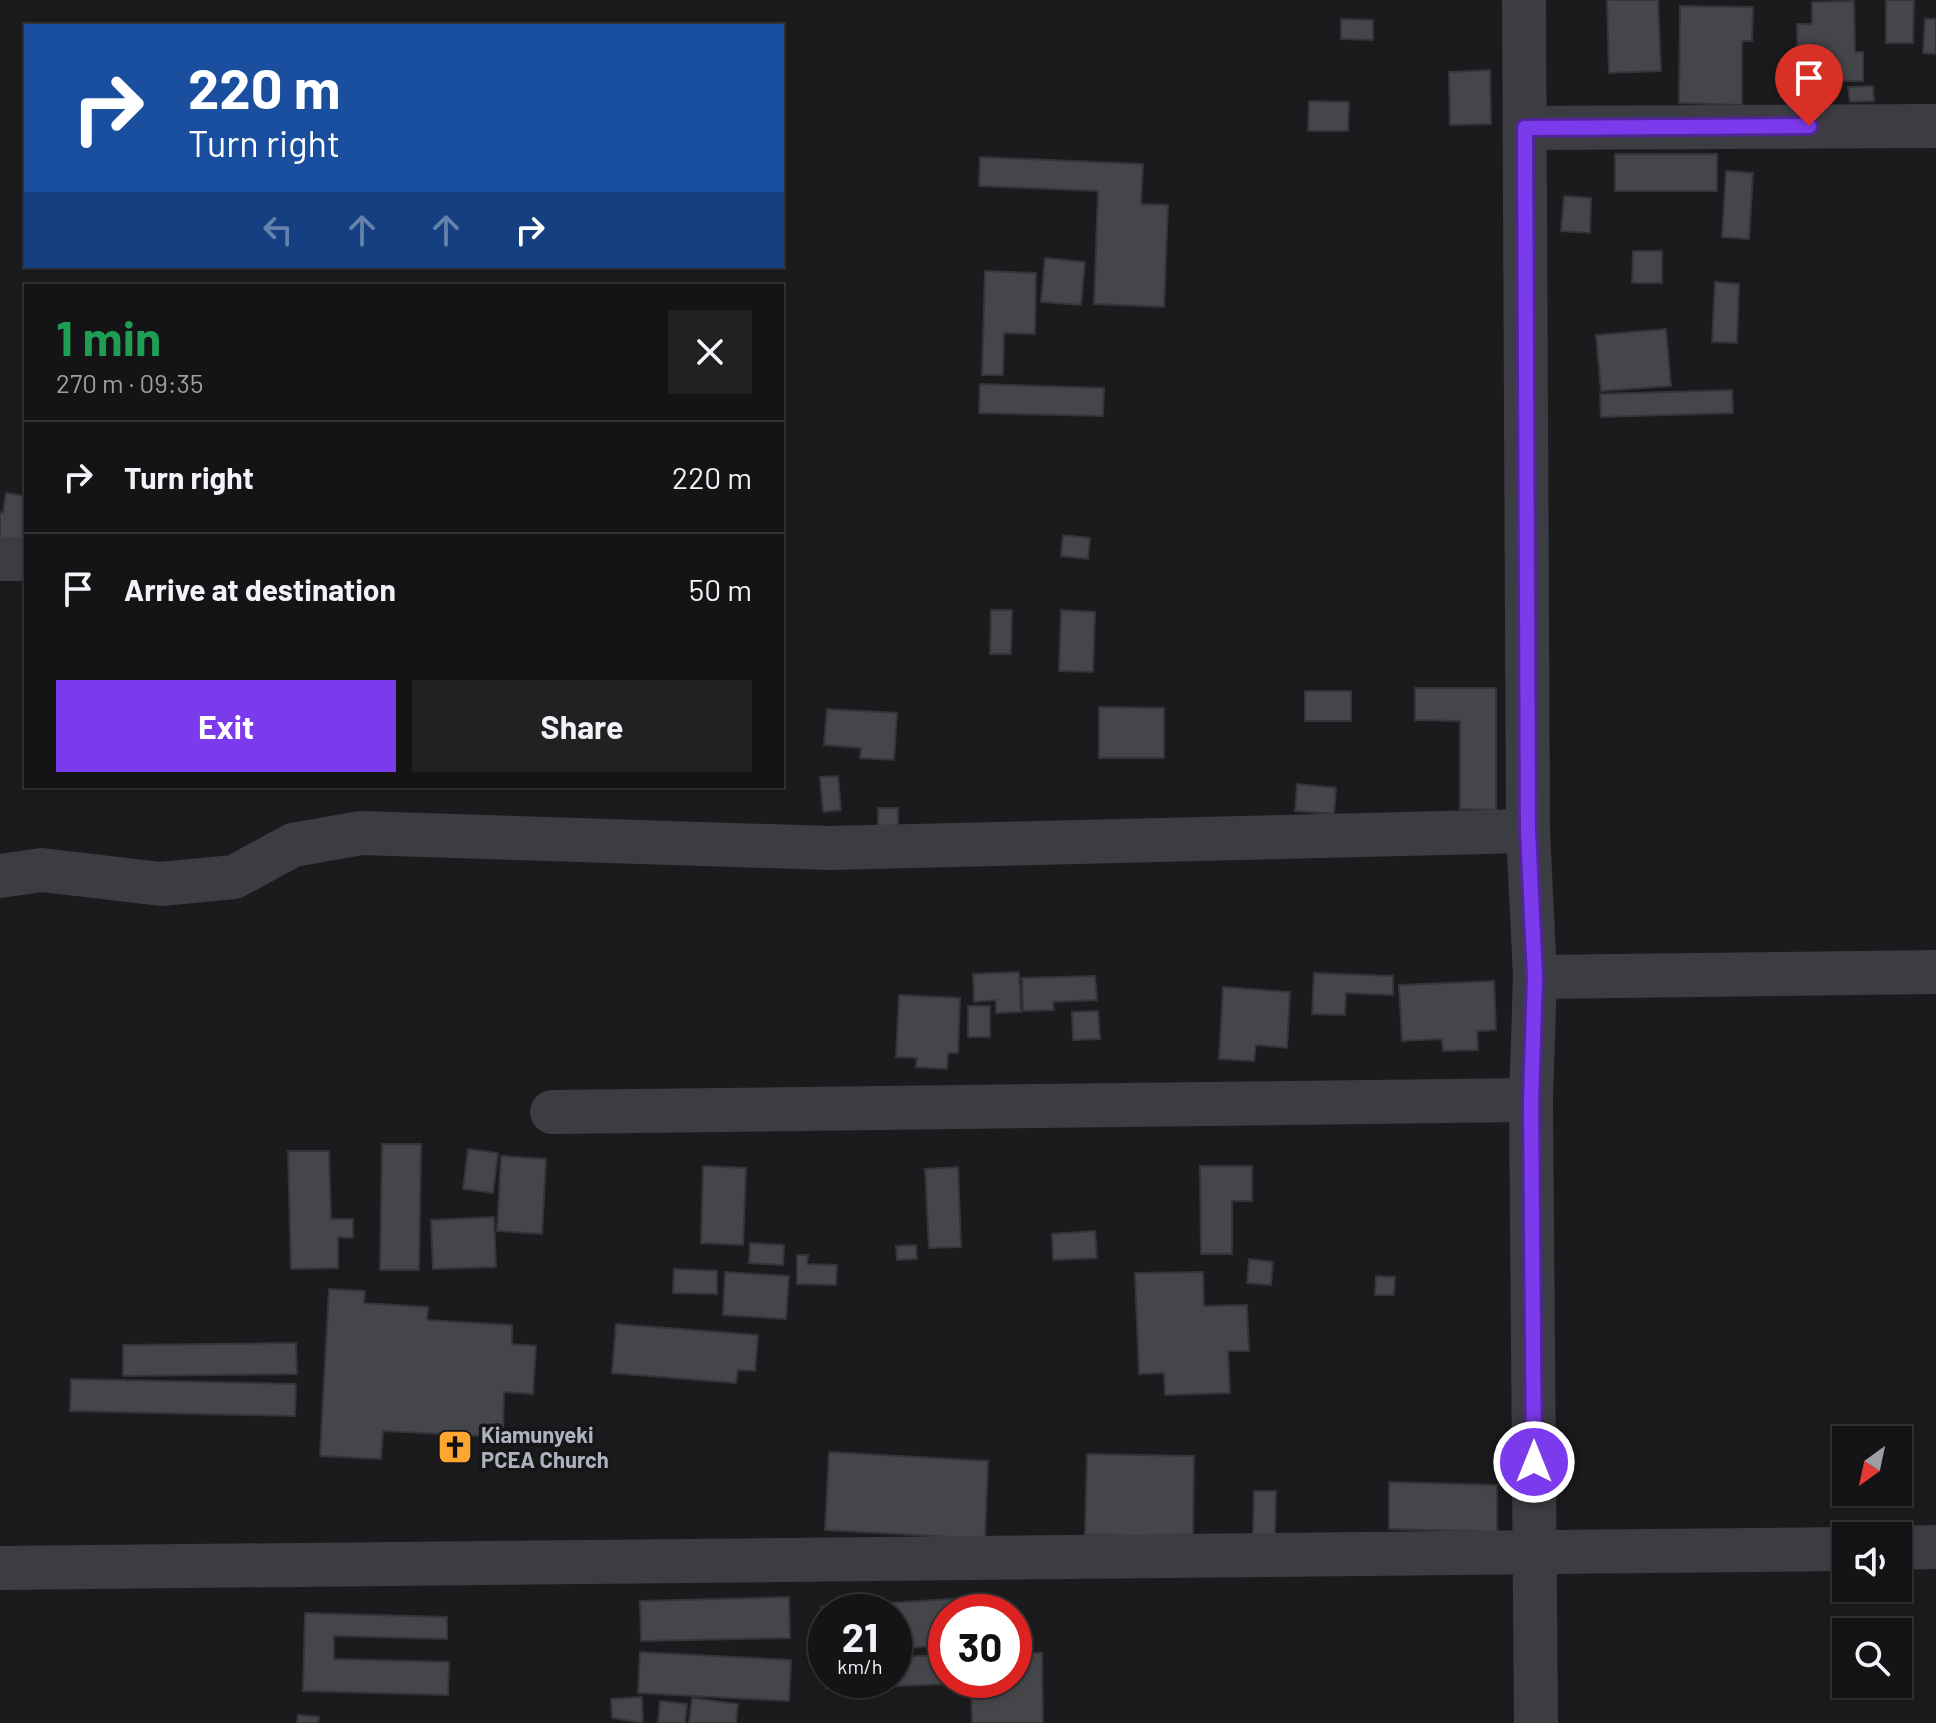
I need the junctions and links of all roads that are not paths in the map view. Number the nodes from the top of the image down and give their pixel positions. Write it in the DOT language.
graph roads {
  1 [pos="1524,0"];
  2 [pos="1936,126"];
  3 [pos="1525,128"];
  4 [pos="0,559"];
  5 [pos="24,559"];
  6 [pos="1528,831"];
  7 [pos="0,876"];
  8 [pos="1936,972"];
  9 [pos="1535,977"];
  10 [pos="1531,1100"];
  11 [pos="552,1112"];
  12 [pos="1936,1547"];
  13 [pos="1912,1548"];
  14 [pos="1832,1549"];
  15 [pos="1534,1553"];
  16 [pos="0,1568"];
  17 [pos="1536,1723"];
  1 -- 3 [label="street"];
  2 -- 3 [label="street"];
  3 -- 6 [label="street"];
  4 -- 5 [label="street"];
  6 -- 7 [label="street"];
  6 -- 9 [label="street"];
  8 -- 9 [label="street"];
  9 -- 10 [label="street"];
  10 -- 11 [label="street"];
  10 -- 15 [label="street"];
  12 -- 13 [label="street"];
  14 -- 15 [label="street"];
  15 -- 16 [label="street"];
  15 -- 17 [label="street"];
}
